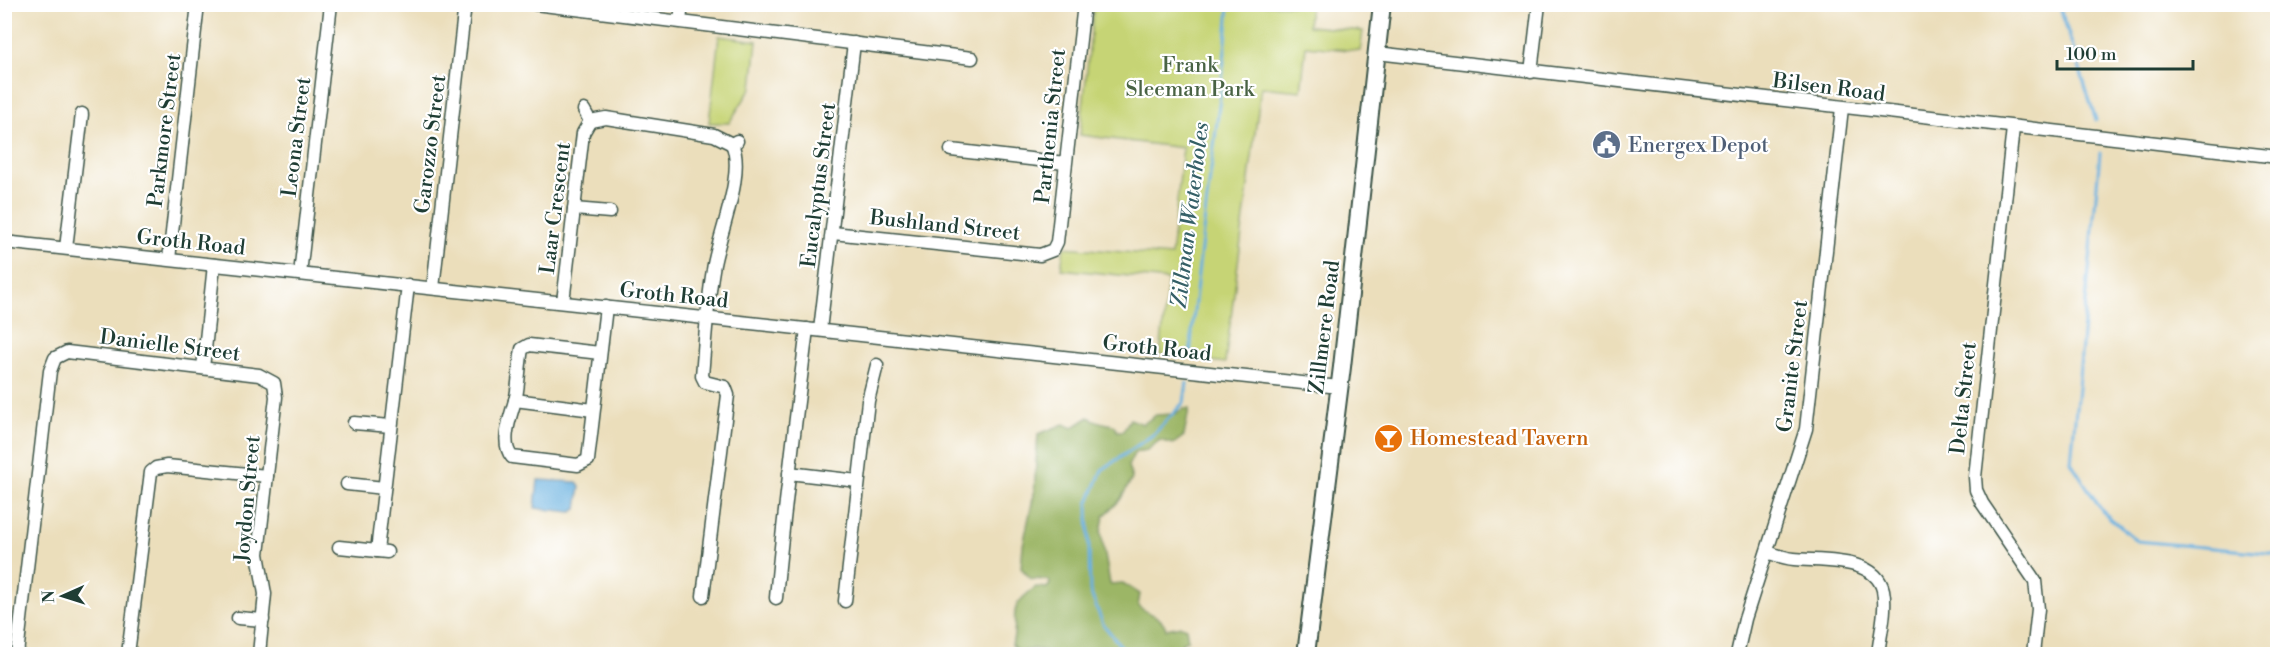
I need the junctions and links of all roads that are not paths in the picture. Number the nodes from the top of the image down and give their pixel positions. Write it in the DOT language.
graph roads {
  1 [pos="198,4"];
  2 [pos="331,4"];
  3 [pos="465,4"];
  4 [pos="535,4"];
  5 [pos="682,4"];
  6 [pos="1084,4"];
  7 [pos="1382,4"];
  8 [pos="1539,4"];
  9 [pos="579,7"];
  10 [pos="680,21"];
  11 [pos="854,43"];
  12 [pos="1377,53"];
  13 [pos="972,58"];
  14 [pos="1531,72"];
  15 [pos="1842,108"];
  16 [pos="82,114"];
  17 [pos="2013,128"];
  18 [pos="951,150"];
  19 [pos="2277,157"];
  20 [pos="1065,163"];
  21 [pos="574,209"];
  22 [pos="610,213"];
  23 [pos="833,233"];
  24 [pos="4,242"];
  25 [pos="66,248"];
  26 [pos="1053,250"];
  27 [pos="169,259"];
  28 [pos="214,265"];
  29 [pos="300,274"];
  30 [pos="408,285"];
  31 [pos="433,288"];
  32 [pos="563,302"];
  33 [pos="606,307"];
  34 [pos="708,318"];
  35 [pos="807,329"];
  36 [pos="820,330"];
  37 [pos="600,353"];
  38 [pos="877,365"];
  39 [pos="203,368"];
  40 [pos="274,382"];
  41 [pos="1340,387"];
  42 [pos="515,400"];
  43 [pos="593,410"];
  44 [pos="354,423"];
  45 [pos="391,426"];
  46 [pos="789,473"];
  47 [pos="267,476"];
  48 [pos="858,481"];
  49 [pos="347,484"];
  50 [pos="384,488"];
  51 [pos="339,547"];
  52 [pos="1767,552"];
  53 [pos="703,596"];
  54 [pos="776,598"];
  55 [pos="846,601"];
  56 [pos="238,618"];
  57 [pos="263,620"];
  58 [pos="17,654"];
  59 [pos="128,654"];
  60 [pos="259,654"];
  61 [pos="1306,654"];
  62 [pos="1737,654"];
  63 [pos="1878,654"];
  64 [pos="2033,654"];
  1 -- 27 [label="street, Parkmore Street"];
  2 -- 29 [label="street, Leona Street"];
  3 -- 31 [label="street, Garozzo Street"];
  4 -- 9 [label="street"];
  5 -- 10 [label="street"];
  6 -- 20 [label="street, Parthenia Street"];
  7 -- 12 [label="main road, Zillmere Road"];
  8 -- 14 [label="street"];
  9 -- 10 [label="street"];
  10 -- 11 [label="street"];
  11 -- 13 [label="street"];
  11 -- 23 [label="street, Eucalyptus Street"];
  12 -- 14 [label="street, Bilsen Road"];
  12 -- 41 [label="main road, Zillmere Road"];
  14 -- 15 [label="street, Bilsen Road"];
  15 -- 17 [label="street, Bilsen Road"];
  15 -- 52 [label="street, Granite Street"];
  16 -- 25 [label="street"];
  17 -- 19 [label="street, Bilsen Road"];
  17 -- 64 [label="street, Delta Street"];
  18 -- 20 [label="street"];
  20 -- 26 [label="street, Parthenia Street"];
  21 -- 22 [label="street"];
  21 -- 32 [label="street, Laar Crescent"];
  21 -- 34 [label="street, Laar Crescent"];
  23 -- 26 [label="street, Bushland Street"];
  23 -- 36 [label="street, Eucalyptus Street"];
  24 -- 25 [label="street, Groth Road"];
  25 -- 27 [label="street, Groth Road"];
  27 -- 28 [label="street, Groth Road"];
  28 -- 29 [label="street, Groth Road"];
  28 -- 39 [label="street"];
  29 -- 30 [label="street, Groth Road"];
  30 -- 31 [label="street, Groth Road"];
  30 -- 45 [label="street"];
  31 -- 32 [label="street, Groth Road"];
  32 -- 33 [label="street, Groth Road"];
  33 -- 34 [label="street, Groth Road"];
  33 -- 37 [label="street"];
  34 -- 35 [label="street, Groth Road"];
  34 -- 53 [label="street, Laar Crescent"];
  35 -- 36 [label="street, Groth Road"];
  35 -- 46 [label="street"];
  36 -- 41 [label="street, Groth Road"];
  37 -- 42 [label="street"];
  37 -- 43 [label="street"];
  38 -- 48 [label="street"];
  39 -- 40 [label="street, Danielle Street"];
  39 -- 58 [label="street, Danielle Street"];
  40 -- 47 [label="street, Joydon Street"];
  41 -- 61 [label="main road, Zillmere Road"];
  42 -- 43 [label="street"];
  42 -- 43 [label="street"];
  44 -- 45 [label="street"];
  45 -- 50 [label="street"];
  46 -- 48 [label="street"];
  46 -- 54 [label="street"];
  47 -- 57 [label="street, Joydon Street"];
  47 -- 59 [label="street"];
  48 -- 55 [label="street"];
  49 -- 50 [label="street"];
  50 -- 51 [label="street"];
  52 -- 62 [label="street, Granite Street"];
  52 -- 63 [label="street"];
  56 -- 57 [label="street"];
  57 -- 60 [label="street, Joydon Street"];
}
